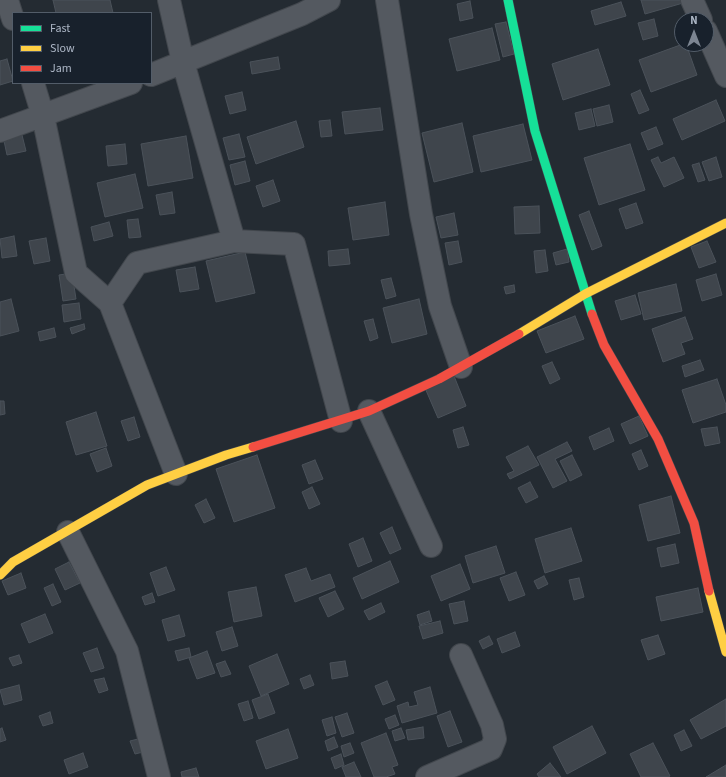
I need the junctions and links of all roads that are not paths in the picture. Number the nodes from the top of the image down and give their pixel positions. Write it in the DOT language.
graph roads {
  1 [pos="7,0"];
  2 [pos="169,0"];
  3 [pos="330,0"];
  4 [pos="387,0"];
  5 [pos="508,0"];
  6 [pos="692,0"];
  7 [pos="697,12"];
  8 [pos="12,16"];
  9 [pos="714,49"];
  10 [pos="183,62"];
  11 [pos="152,75"];
  12 [pos="726,76"];
  13 [pos="33,84"];
  14 [pos="128,84"];
  15 [pos="43,116"];
  16 [pos="0,131"];
  17 [pos="726,223"];
  18 [pos="234,241"];
  19 [pos="585,294"];
  20 [pos="110,303"];
  21 [pos="461,367"];
  22 [pos="369,411"];
  23 [pos="341,421"];
  24 [pos="176,474"];
  25 [pos="68,532"];
  26 [pos="431,546"];
  27 [pos="0,575"];
  28 [pos="725,646"];
  29 [pos="461,654"];
  30 [pos="159,777"];
  31 [pos="427,777"];
  1 -- 8 [label="street"];
  2 -- 10 [label="street"];
  3 -- 10 [label="street"];
  4 -- 21 [label="street"];
  5 -- 19 [label="street"];
  6 -- 7 [label="street"];
  9 -- 12 [label="street"];
  10 -- 11 [label="street"];
  10 -- 18 [label="street"];
  13 -- 15 [label="street"];
  14 -- 15 [label="street"];
  15 -- 16 [label="street"];
  15 -- 20 [label="street"];
  17 -- 19 [label="street"];
  18 -- 20 [label="street"];
  18 -- 23 [label="street"];
  19 -- 21 [label="street"];
  19 -- 28 [label="street"];
  20 -- 24 [label="street"];
  21 -- 22 [label="street"];
  22 -- 23 [label="street"];
  22 -- 26 [label="street"];
  23 -- 24 [label="street"];
  24 -- 25 [label="street"];
  25 -- 27 [label="street"];
  25 -- 30 [label="street"];
  29 -- 31 [label="street"];
}
